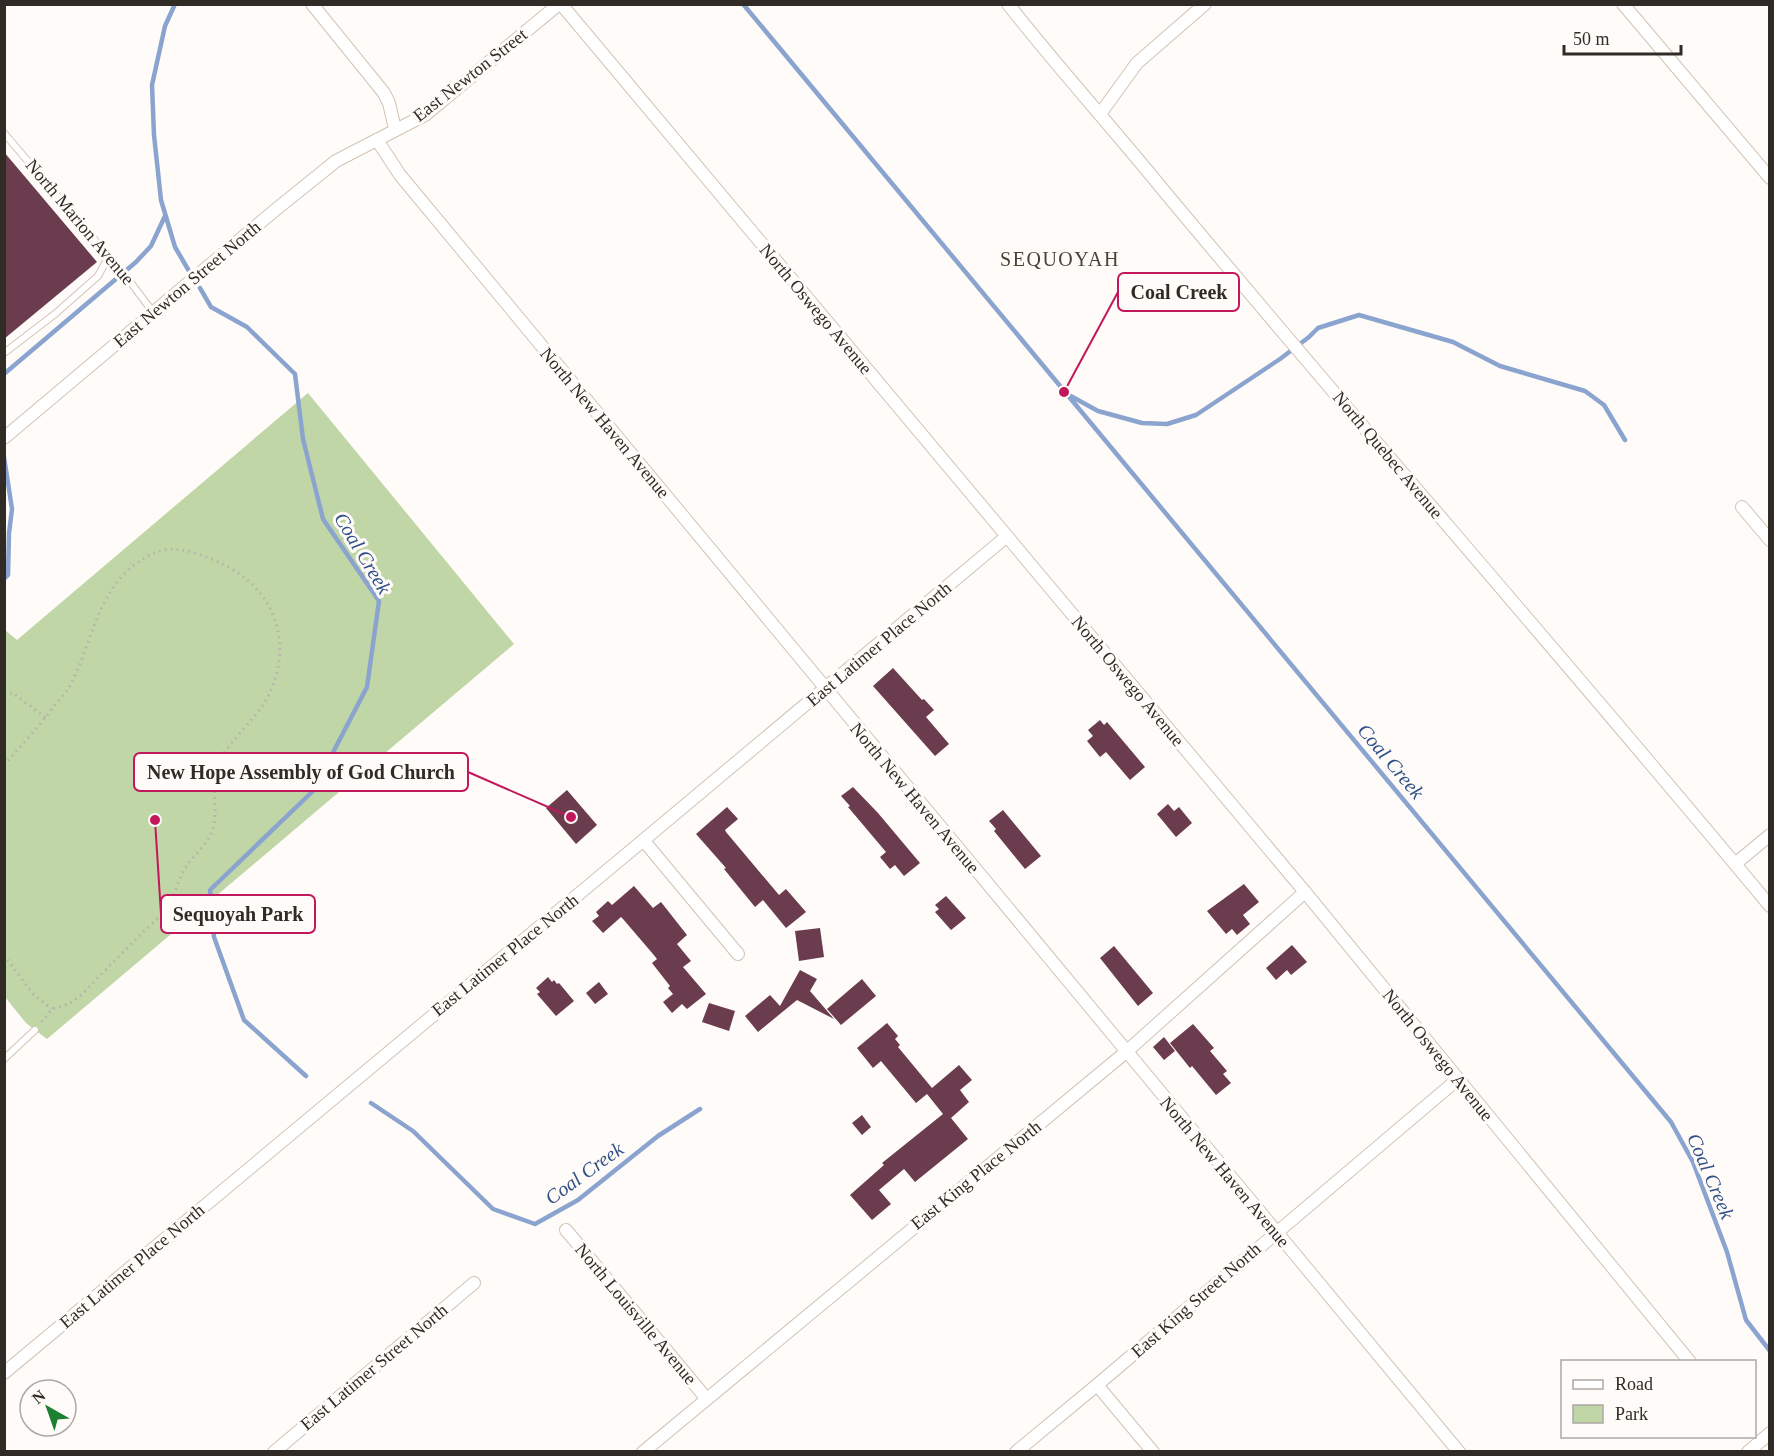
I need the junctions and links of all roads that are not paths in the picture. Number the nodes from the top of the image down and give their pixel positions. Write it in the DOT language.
graph roads {
  1 [pos="312,4"];
  2 [pos="560,4"];
  3 [pos="1008,4"];
  4 [pos="1205,4"];
  5 [pos="1623,4"];
  6 [pos="1100,114"];
  7 [pos="395,129"];
  8 [pos="4,133"];
  9 [pos="377,140"];
  10 [pos="1770,178"];
  11 [pos="109,256"];
  12 [pos="153,313"];
  13 [pos="4,353"];
  14 [pos="4,438"];
  15 [pos="1742,507"];
  16 [pos="1006,537"];
  17 [pos="1770,540"];
  18 [pos="825,689"];
  19 [pos="1770,835"];
  20 [pos="644,841"];
  21 [pos="1735,864"];
  22 [pos="1305,892"];
  23 [pos="1770,906"];
  24 [pos="738,954"];
  25 [pos="35,1030"];
  26 [pos="1126,1052"];
  27 [pos="4,1059"];
  28 [pos="1458,1079"];
  29 [pos="566,1230"];
  30 [pos="1276,1232"];
  31 [pos="474,1283"];
  32 [pos="1688,1360"];
  33 [pos="4,1373"];
  34 [pos="1097,1385"];
  35 [pos="706,1398"];
  36 [pos="1770,1433"];
  37 [pos="1755,1446"];
  38 [pos="274,1452"];
  39 [pos="643,1452"];
  40 [pos="1016,1452"];
  41 [pos="1153,1452"];
  42 [pos="1459,1452"];
  1 -- 7 [label="street"];
  2 -- 7 [label="street, East Newton Street"];
  2 -- 16 [label="street, North Oswego Avenue"];
  3 -- 6 [label="street, North Quebec Avenue"];
  4 -- 6 [label="street"];
  5 -- 10 [label="street"];
  6 -- 21 [label="street, North Quebec Avenue"];
  7 -- 9 [label="street, East Newton Street"];
  8 -- 11 [label="lane, North Marion Avenue"];
  9 -- 12 [label="street, East Newton Street North"];
  9 -- 18 [label="street, North New Haven Avenue"];
  11 -- 12 [label="lane, North Marion Avenue"];
  11 -- 13 [label="lane"];
  12 -- 14 [label="street, East Newton Street North"];
  15 -- 17 [label="street"];
  16 -- 18 [label="street, East Latimer Place North"];
  16 -- 22 [label="street, North Oswego Avenue"];
  18 -- 20 [label="street, East Latimer Place North"];
  18 -- 26 [label="street, North New Haven Avenue"];
  19 -- 21 [label="street"];
  20 -- 24 [label="street"];
  20 -- 33 [label="street, East Latimer Place North"];
  21 -- 23 [label="street, North Quebec Avenue"];
  22 -- 26 [label="street, East King Place North"];
  22 -- 28 [label="street, North Oswego Avenue"];
  25 -- 27 [label="lane"];
  26 -- 30 [label="street, North New Haven Avenue"];
  26 -- 35 [label="street, East King Place North"];
  28 -- 30 [label="street, East King Street North"];
  28 -- 32 [label="street, North Oswego Avenue"];
  29 -- 35 [label="street, North Louisville Avenue"];
  30 -- 34 [label="street, East King Street North"];
  30 -- 42 [label="street, North New Haven Avenue"];
  31 -- 38 [label="street, East Latimer Street North"];
  34 -- 40 [label="street, East King Street North"];
  34 -- 41 [label="street"];
  35 -- 39 [label="street, East King Place North"];
  36 -- 37 [label="street"];
}
